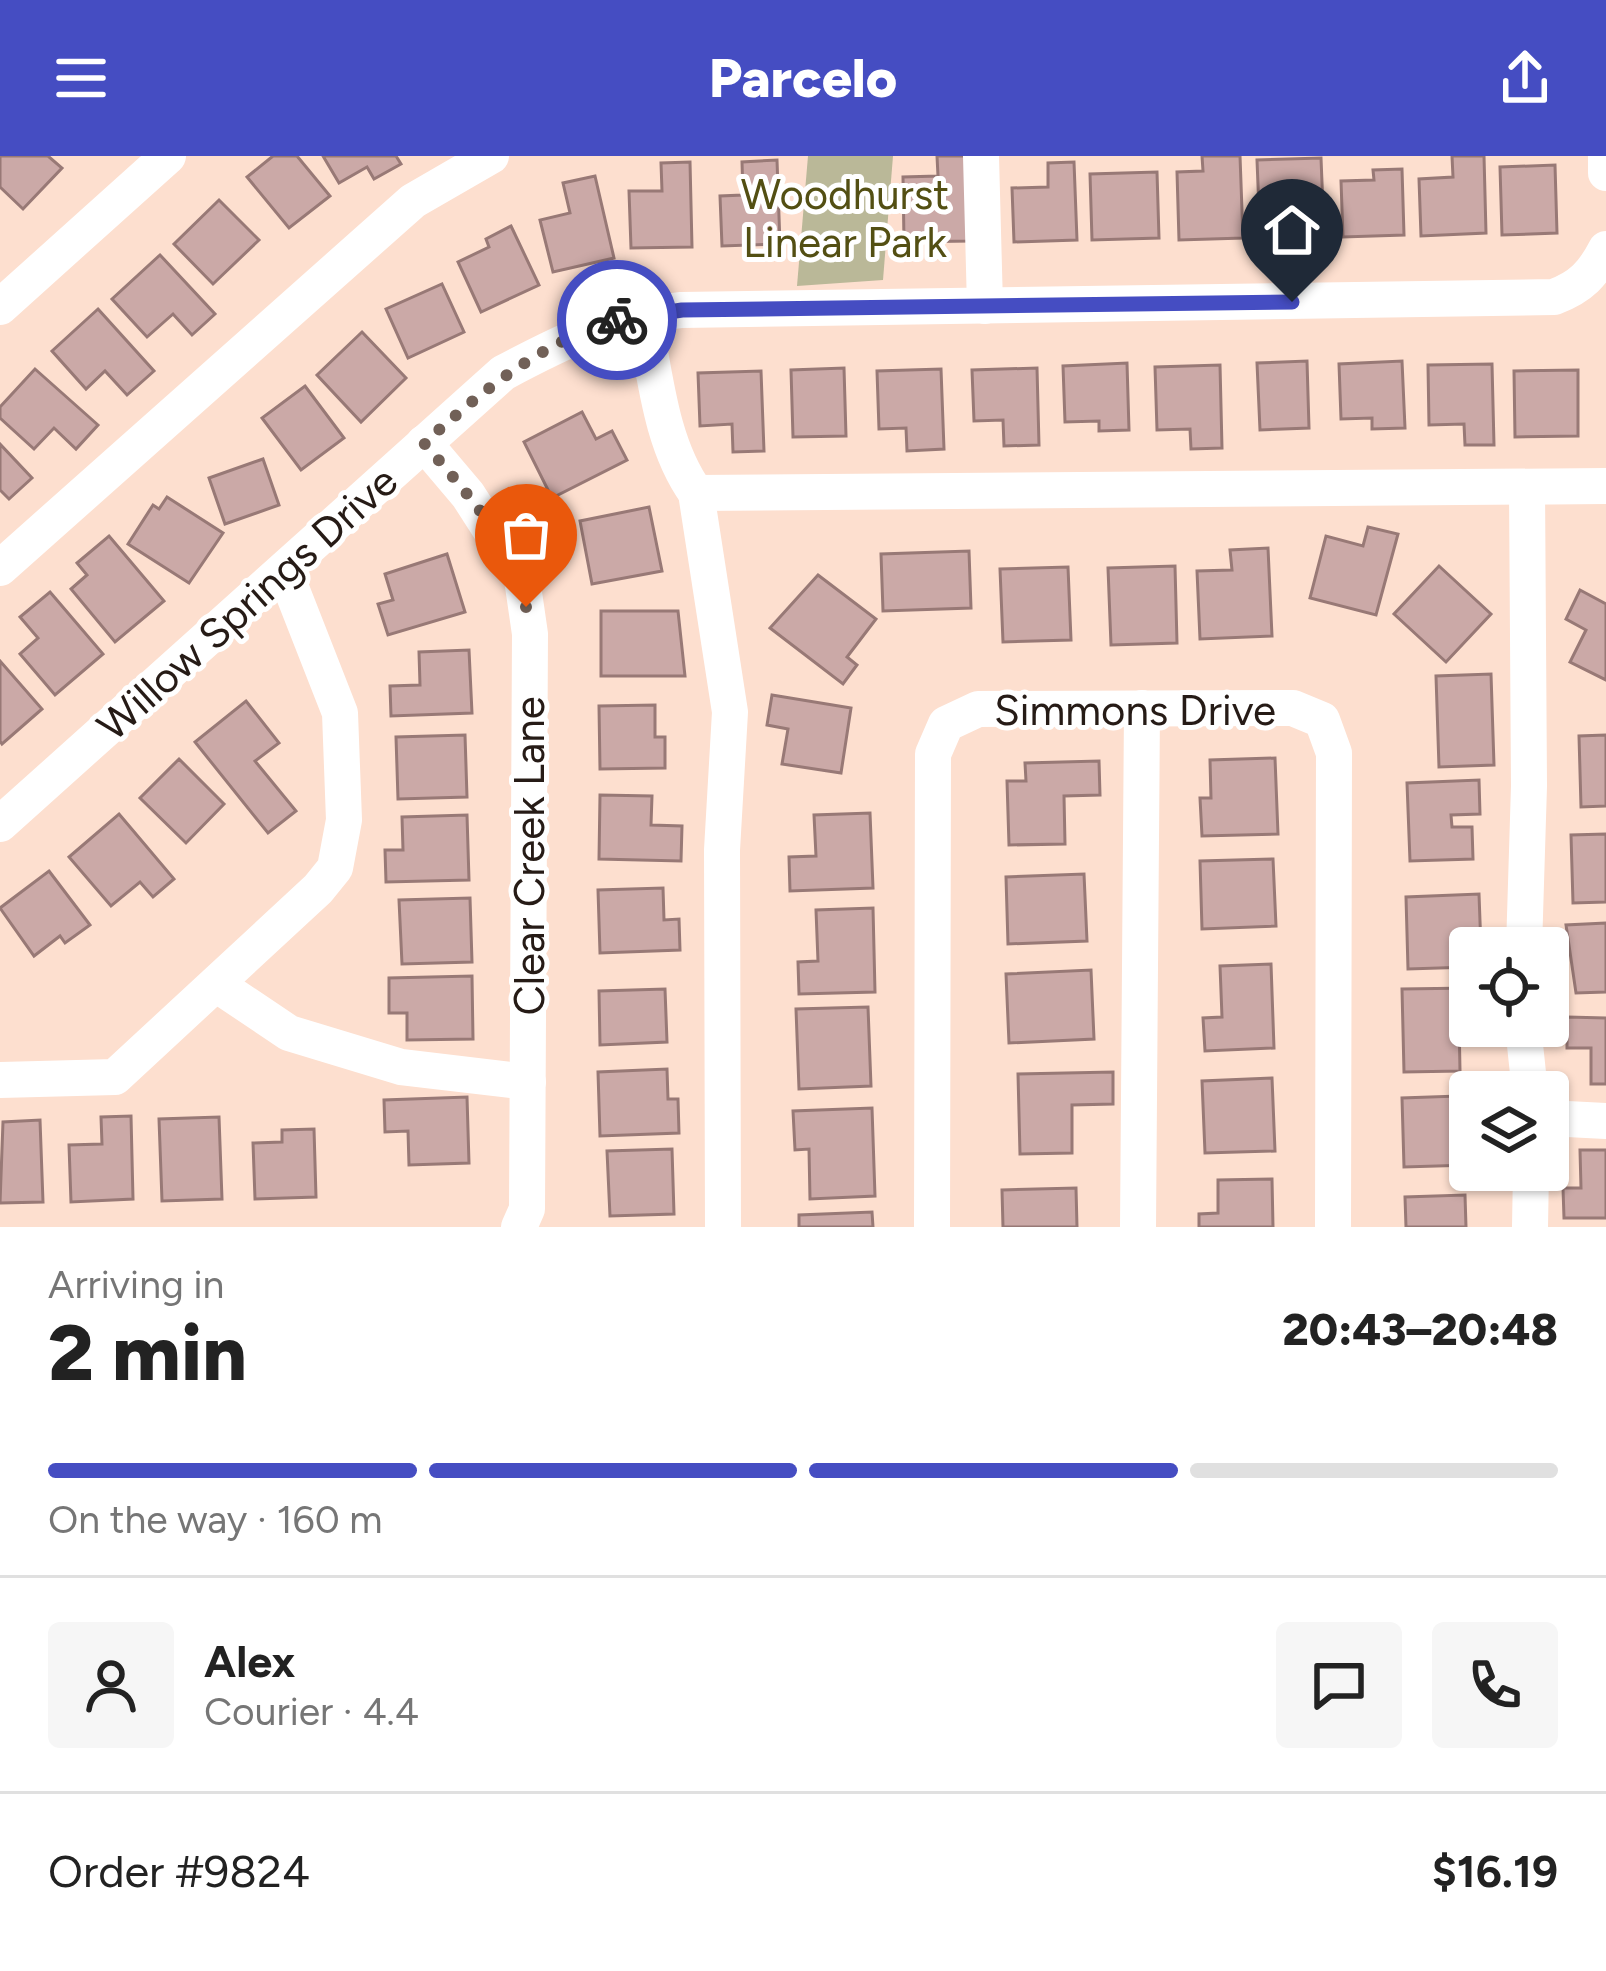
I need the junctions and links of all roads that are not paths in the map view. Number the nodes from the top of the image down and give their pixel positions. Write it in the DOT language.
graph roads {
  1 [pos="168,156"];
  2 [pos="491,156"];
  3 [pos="981,156"];
  4 [pos="1606,156"];
  5 [pos="1606,172"];
  6 [pos="1606,248"];
  7 [pos="985,306"];
  8 [pos="0,307"];
  9 [pos="643,313"];
  10 [pos="424,443"];
  11 [pos="1606,486"];
  12 [pos="1527,487"];
  13 [pos="696,493"];
  14 [pos="0,568"];
  15 [pos="284,569"];
  16 [pos="1142,708"];
  17 [pos="0,824"];
  18 [pos="1524,927"];
  19 [pos="216,984"];
  20 [pos="0,1080"];
  21 [pos="528,1082"];
  22 [pos="1569,1119"];
  23 [pos="1606,1120"];
  24 [pos="1531,1191"];
  25 [pos="519,1227"];
  26 [pos="722,1227"];
  27 [pos="932,1227"];
  28 [pos="1138,1227"];
  29 [pos="1333,1227"];
  30 [pos="1530,1227"];
  1 -- 8 [label="street"];
  2 -- 14 [label="street"];
  3 -- 7 [label="street"];
  4 -- 5 [label="street"];
  6 -- 7 [label="street, Willow Springs Drive"];
  7 -- 9 [label="street, Willow Springs Drive"];
  9 -- 10 [label="street, Willow Springs Drive"];
  9 -- 13 [label="street"];
  10 -- 15 [label="street, Willow Springs Drive"];
  10 -- 21 [label="street, Clear Creek Lane"];
  11 -- 12 [label="street"];
  12 -- 13 [label="street"];
  12 -- 18 [label="street"];
  13 -- 26 [label="street"];
  15 -- 17 [label="street, Willow Springs Drive"];
  15 -- 19 [label="street"];
  16 -- 27 [label="street, Simmons Drive"];
  16 -- 28 [label="street"];
  16 -- 29 [label="street, Simmons Drive"];
  19 -- 20 [label="street"];
  19 -- 21 [label="street"];
  21 -- 25 [label="street, Clear Creek Lane"];
  22 -- 23 [label="street"];
  24 -- 30 [label="street"];
}
